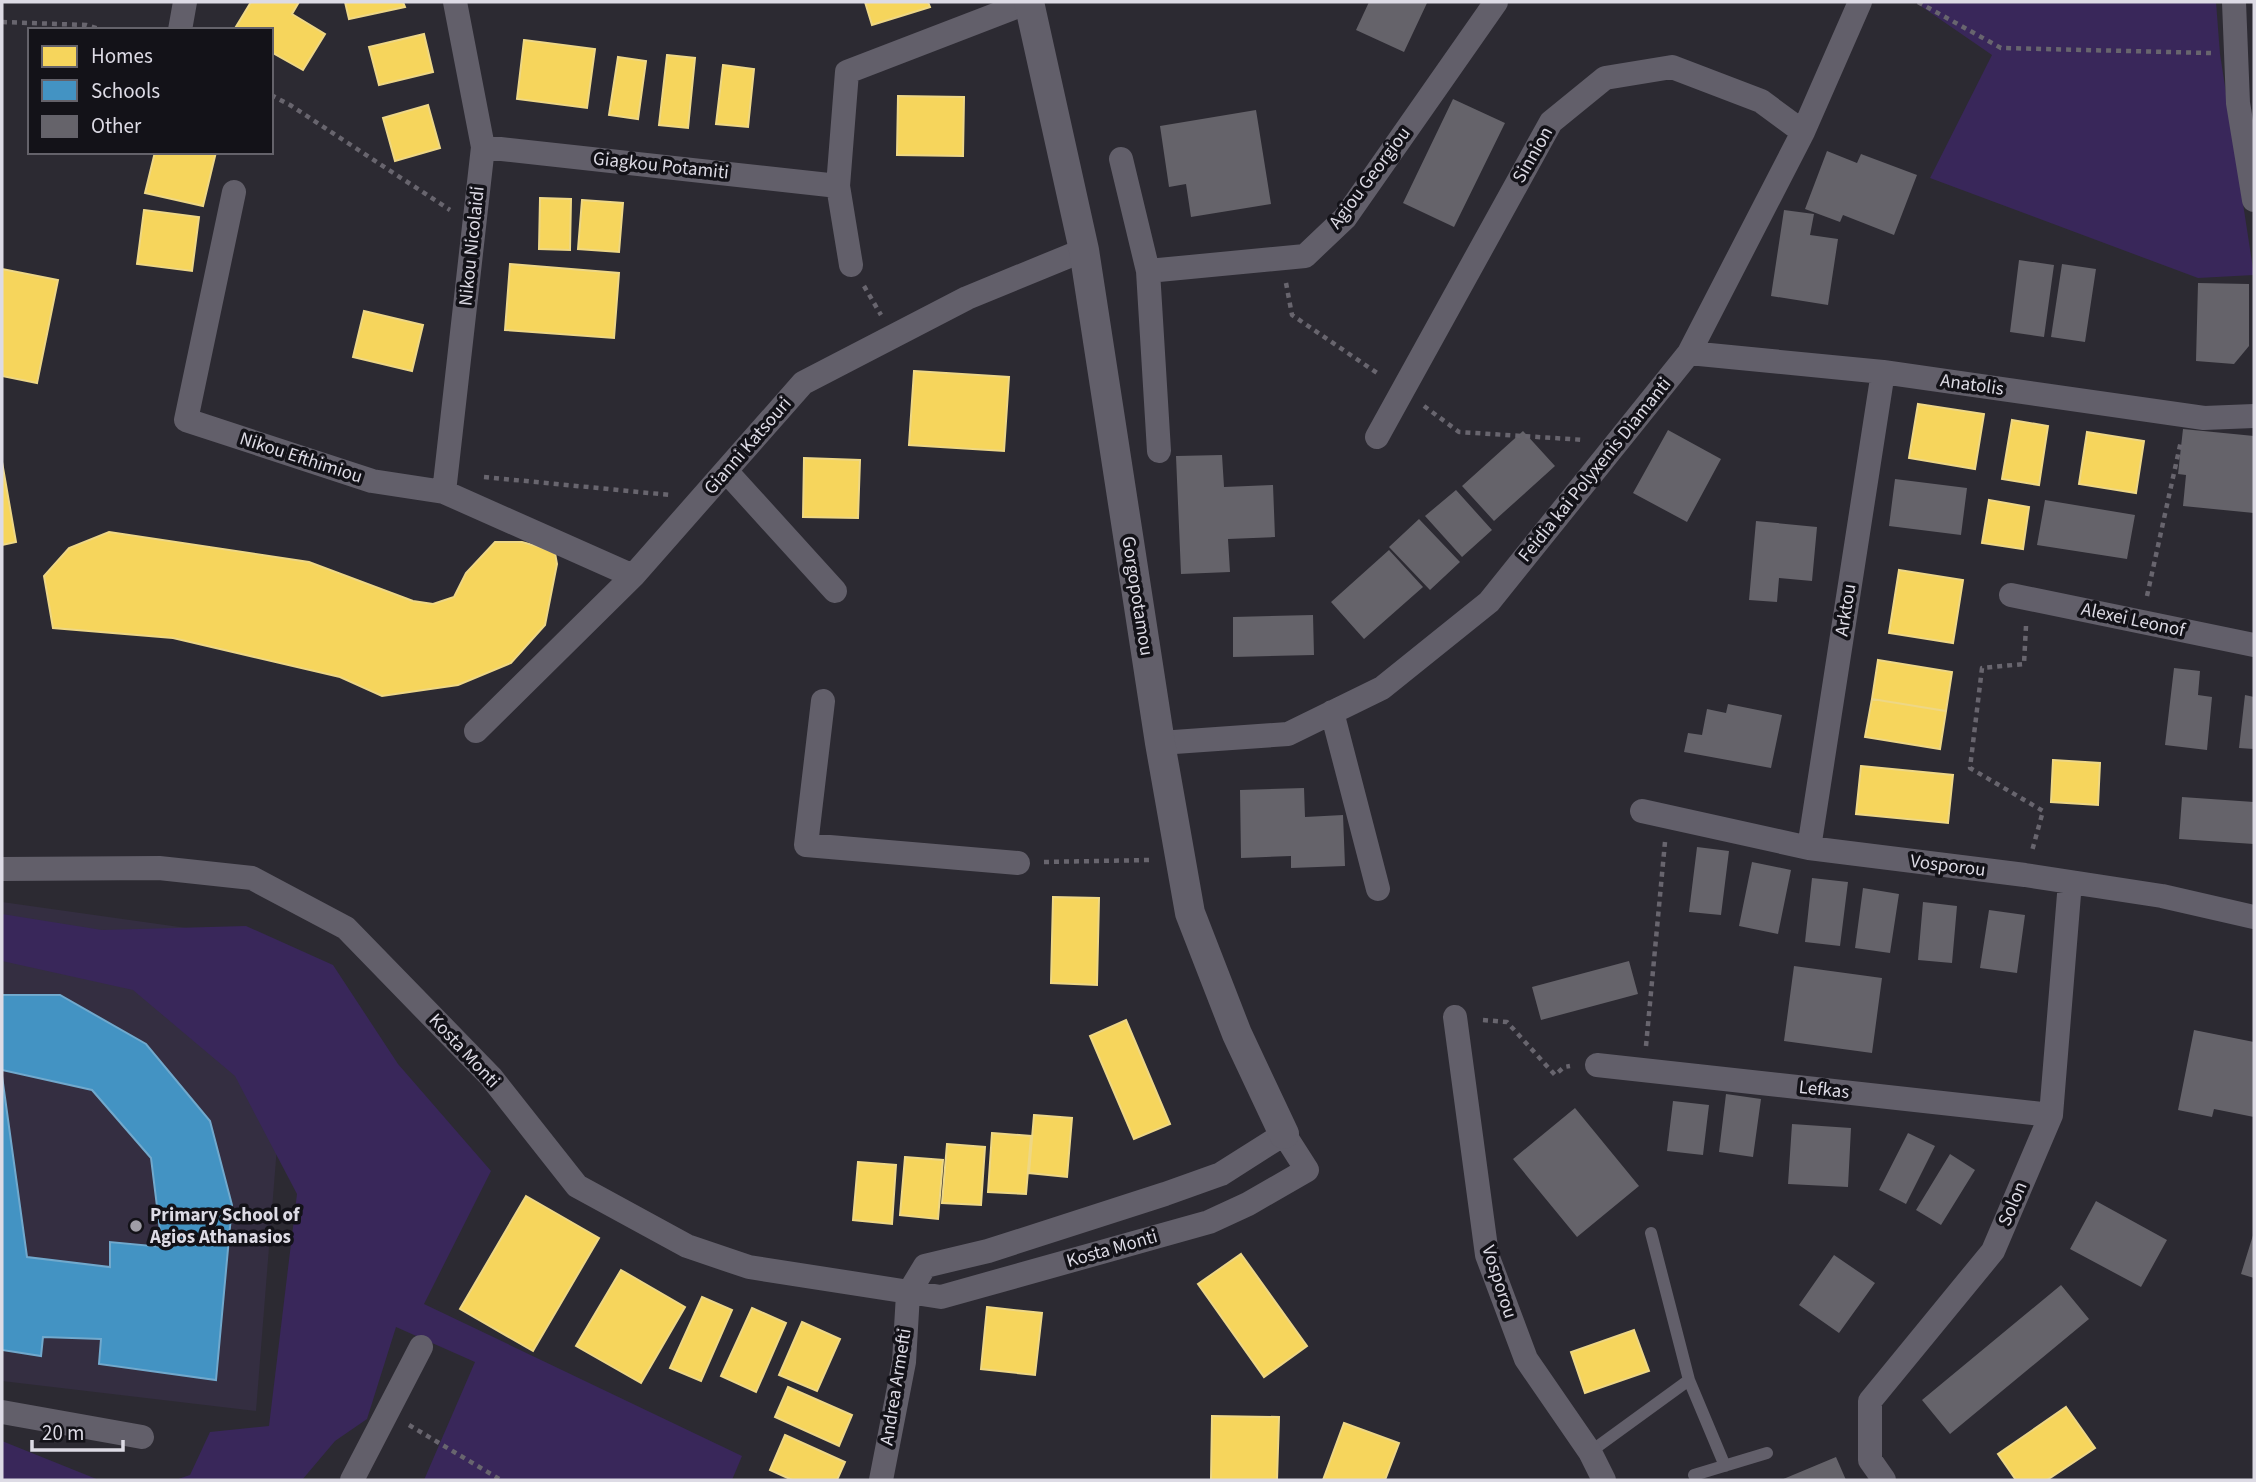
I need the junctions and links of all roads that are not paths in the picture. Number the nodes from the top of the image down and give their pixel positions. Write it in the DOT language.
graph roads {
  1 [pos="185,2"];
  2 [pos="456,2"];
  3 [pos="1029,2"];
  4 [pos="1496,2"];
  5 [pos="1860,2"];
  6 [pos="2234,2"];
  7 [pos="180,28"];
  8 [pos="2246,101"];
  9 [pos="1804,132"];
  10 [pos="483,147"];
  11 [pos="1121,159"];
  12 [pos="838,186"];
  13 [pos="234,192"];
  14 [pos="2254,200"];
  15 [pos="1084,250"];
  16 [pos="850,265"];
  17 [pos="1148,271"];
  18 [pos="1689,353"];
  19 [pos="1883,372"];
  20 [pos="2254,416"];
  21 [pos="1377,437"];
  22 [pos="1159,451"];
  23 [pos="726,471"];
  24 [pos="445,483"];
  25 [pos="633,576"];
  26 [pos="835,592"];
  27 [pos="2019,596"];
  28 [pos="2254,645"];
  29 [pos="823,701"];
  30 [pos="1332,712"];
  31 [pos="476,731"];
  32 [pos="1160,743"];
  33 [pos="1642,811"];
  34 [pos="1809,848"];
  35 [pos="1018,863"];
  36 [pos="2,869"];
  37 [pos="2070,883"];
  38 [pos="1378,889"];
  39 [pos="2254,918"];
  40 [pos="1455,1017"];
  41 [pos="1597,1065"];
  42 [pos="2050,1115"];
  43 [pos="1284,1134"];
  44 [pos="1307,1170"];
  45 [pos="1651,1233"];
  46 [pos="908,1294"];
  47 [pos="421,1347"];
  48 [pos="1689,1380"];
  49 [pos="2,1412"];
  50 [pos="142,1437"];
  51 [pos="1590,1452"];
  52 [pos="1767,1452"];
  53 [pos="1725,1466"];
  54 [pos="1694,1475"];
  55 [pos="352,1480"];
  56 [pos="881,1480"];
  57 [pos="1604,1480"];
  58 [pos="1884,1480"];
  1 -- 7 [label="street"];
  2 -- 10 [label="street, Nikou Nicolaidi"];
  3 -- 12 [label="street"];
  3 -- 15 [label="street, Gorgopotamou"];
  4 -- 17 [label="street, Agiou Georgiou"];
  5 -- 9 [label="street, Feidia kai Polyxenis Diamanti"];
  6 -- 8 [label="street"];
  8 -- 14 [label="street"];
  9 -- 18 [label="street, Feidia kai Polyxenis Diamanti"];
  9 -- 21 [label="street, Sinnion"];
  10 -- 12 [label="street, Giagkou Potamiti"];
  10 -- 24 [label="street, Nikou Nicolaidi"];
  11 -- 17 [label="street"];
  12 -- 16 [label="street"];
  13 -- 24 [label="street, Nikou Efthimiou"];
  15 -- 23 [label="street, Gianni Katsouri"];
  15 -- 32 [label="street, Gorgopotamou"];
  17 -- 22 [label="street"];
  18 -- 19 [label="street, Anatolis"];
  18 -- 30 [label="street, Feidia kai Polyxenis Diamanti"];
  19 -- 20 [label="street, Anatolis"];
  19 -- 34 [label="street, Arktou"];
  23 -- 25 [label="street, Gianni Katsouri"];
  23 -- 26 [label="street"];
  24 -- 25 [label="street, Nikou Efthimiou"];
  25 -- 31 [label="street, Gianni Katsouri"];
  27 -- 28 [label="street, Alexei Leonof"];
  29 -- 35 [label="street"];
  30 -- 32 [label="street, Feidia kai Polyxenis Diamanti"];
  30 -- 38 [label="street"];
  32 -- 43 [label="street, Gorgopotamou"];
  33 -- 34 [label="street, Vosporou"];
  34 -- 37 [label="street, Vosporou"];
  36 -- 46 [label="street, Kosta Monti"];
  37 -- 39 [label="street, Vosporou"];
  37 -- 42 [label="street, Solon"];
  40 -- 51 [label="street, Vosporou"];
  41 -- 42 [label="street, Lefkas"];
  42 -- 58 [label="street, Solon"];
  43 -- 44 [label="street, Gorgopotamou"];
  43 -- 46 [label="street, Kosta Monti"];
  44 -- 46 [label="street, Kosta Monti"];
  45 -- 48 [label="lane"];
  46 -- 56 [label="street, Andrea Armefti"];
  47 -- 55 [label="street"];
  48 -- 51 [label="lane"];
  48 -- 53 [label="lane"];
  49 -- 50 [label="street"];
  51 -- 57 [label="street, Vosporou"];
  52 -- 53 [label="lane"];
  53 -- 54 [label="lane"];
}
